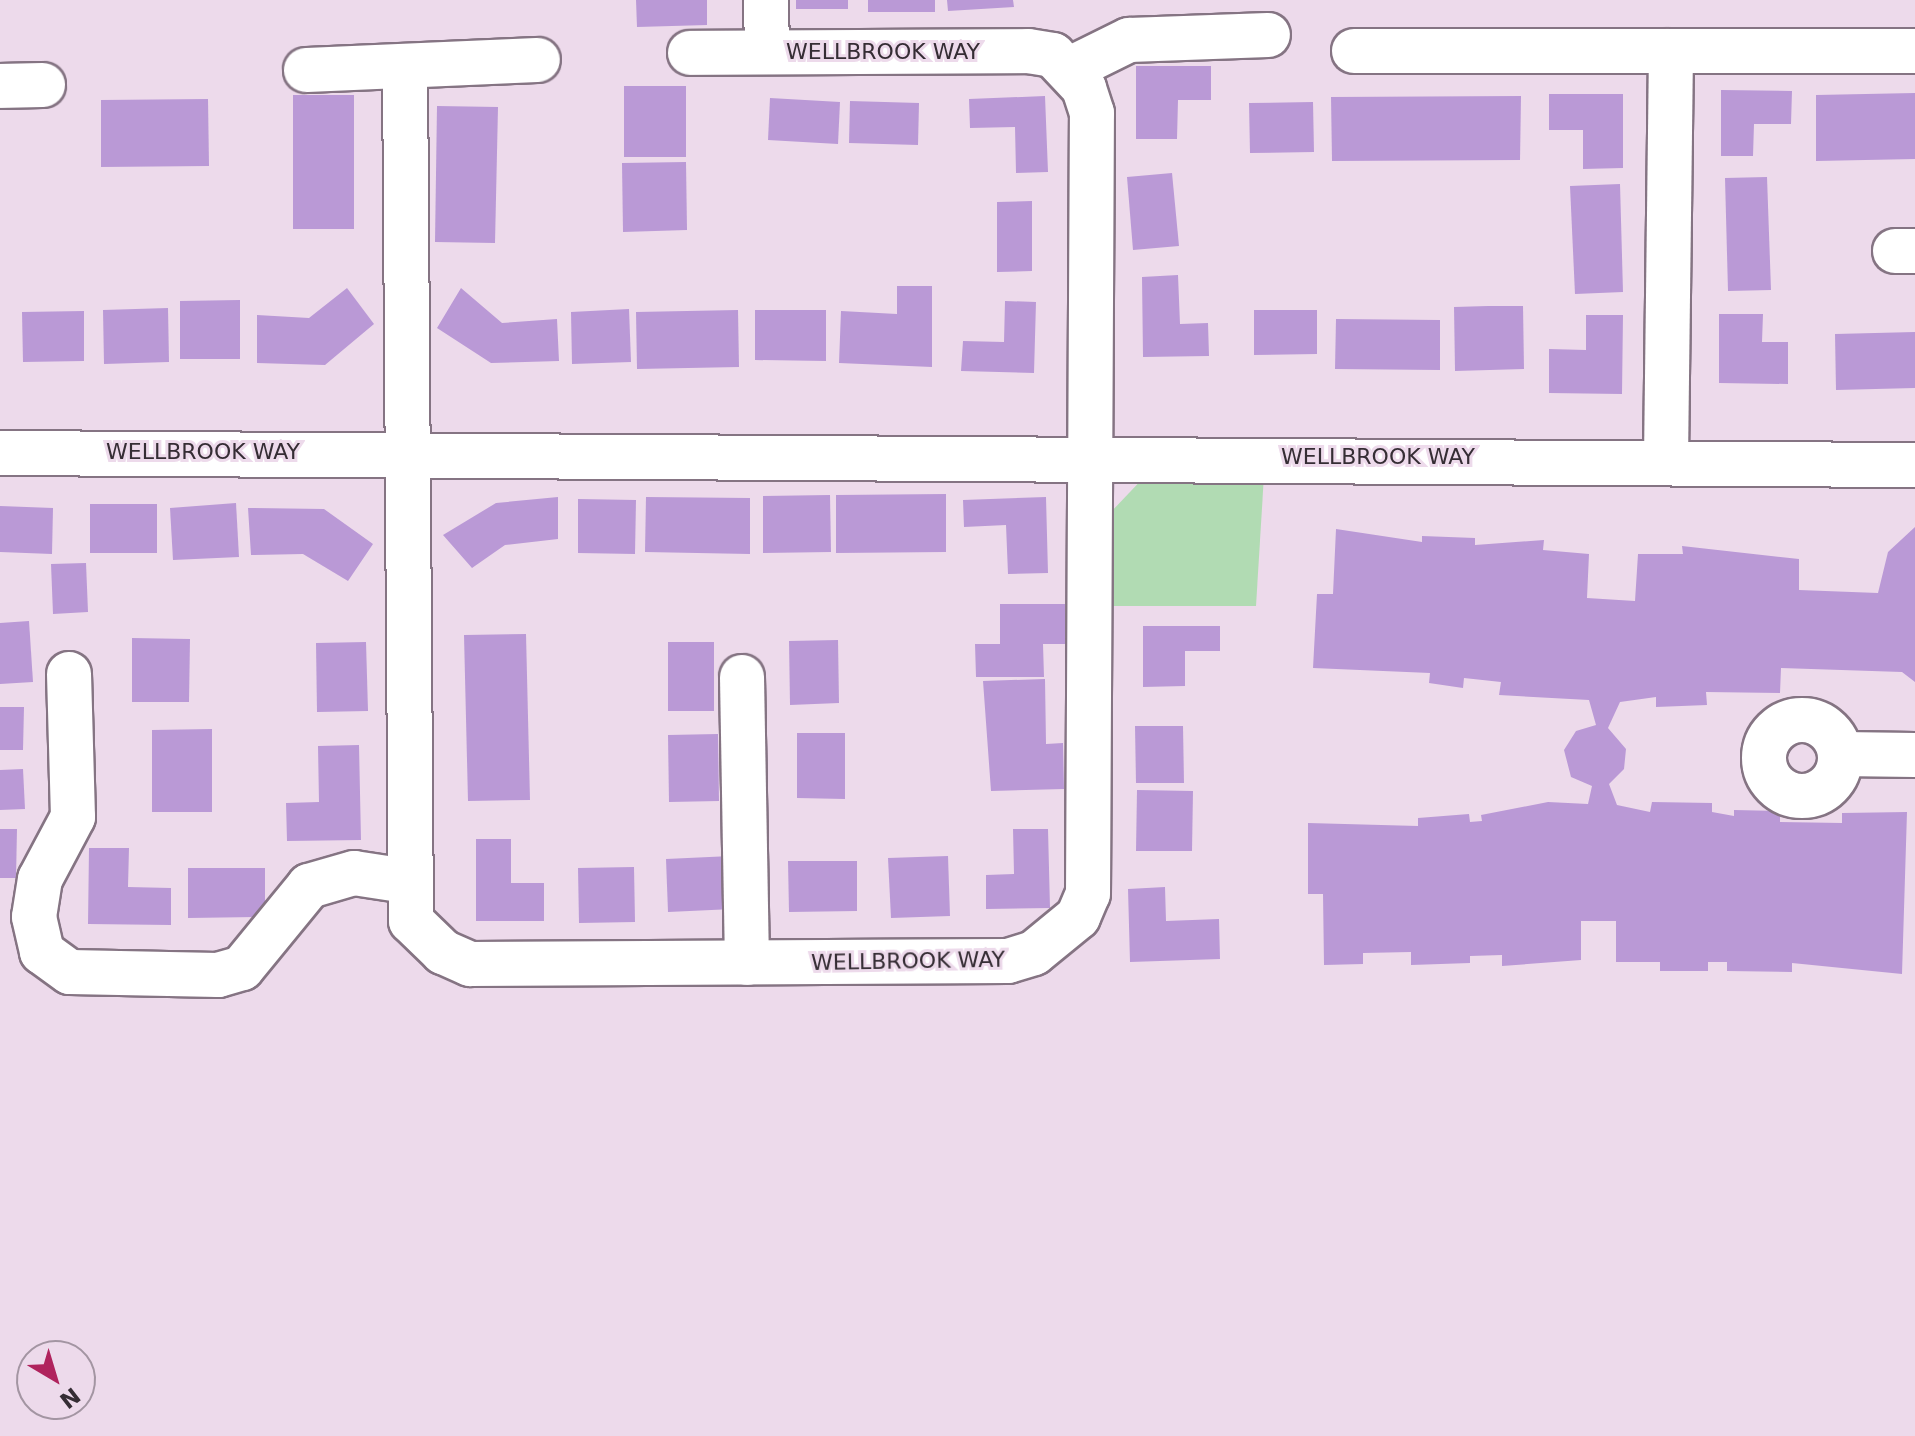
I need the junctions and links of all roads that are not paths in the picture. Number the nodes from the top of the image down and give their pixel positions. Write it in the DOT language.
graph roads {
  1 [pos="766,0"];
  2 [pos="1268,35"];
  3 [pos="1354,51"];
  4 [pos="1671,51"];
  5 [pos="1915,51"];
  6 [pos="767,52"];
  7 [pos="690,53"];
  8 [pos="538,60"];
  9 [pos="405,66"];
  10 [pos="1070,69"];
  11 [pos="306,70"];
  12 [pos="43,85"];
  13 [pos="0,86"];
  14 [pos="405,451"];
  15 [pos="0,453"];
  16 [pos="1090,455"];
  17 [pos="1666,460"];
  18 [pos="1915,465"];
  19 [pos="69,674"];
  20 [pos="742,677"];
  21 [pos="1841,754"];
  22 [pos="1915,755"];
  23 [pos="406,881"];
  24 [pos="747,963"];
  1 -- 6 [label="street"];
  2 -- 10 [label="street"];
  3 -- 4 [label="street"];
  4 -- 5 [label="street"];
  4 -- 17 [label="street"];
  6 -- 7 [label="street, WELLBROOK WAY"];
  6 -- 10 [label="street, WELLBROOK WAY"];
  8 -- 9 [label="street"];
  9 -- 11 [label="street"];
  9 -- 14 [label="street, WELLBROOK WAY"];
  10 -- 16 [label="street, WELLBROOK WAY"];
  12 -- 13 [label="street"];
  14 -- 15 [label="street, WELLBROOK WAY"];
  14 -- 16 [label="street, WELLBROOK WAY"];
  14 -- 23 [label="street, WELLBROOK WAY"];
  16 -- 17 [label="street, WELLBROOK WAY"];
  16 -- 24 [label="street, WELLBROOK WAY"];
  17 -- 18 [label="street, WELLBROOK WAY"];
  19 -- 23 [label="street"];
  20 -- 24 [label="street"];
  21 -- 22 [label="street"];
  23 -- 24 [label="street, WELLBROOK WAY"];
}
